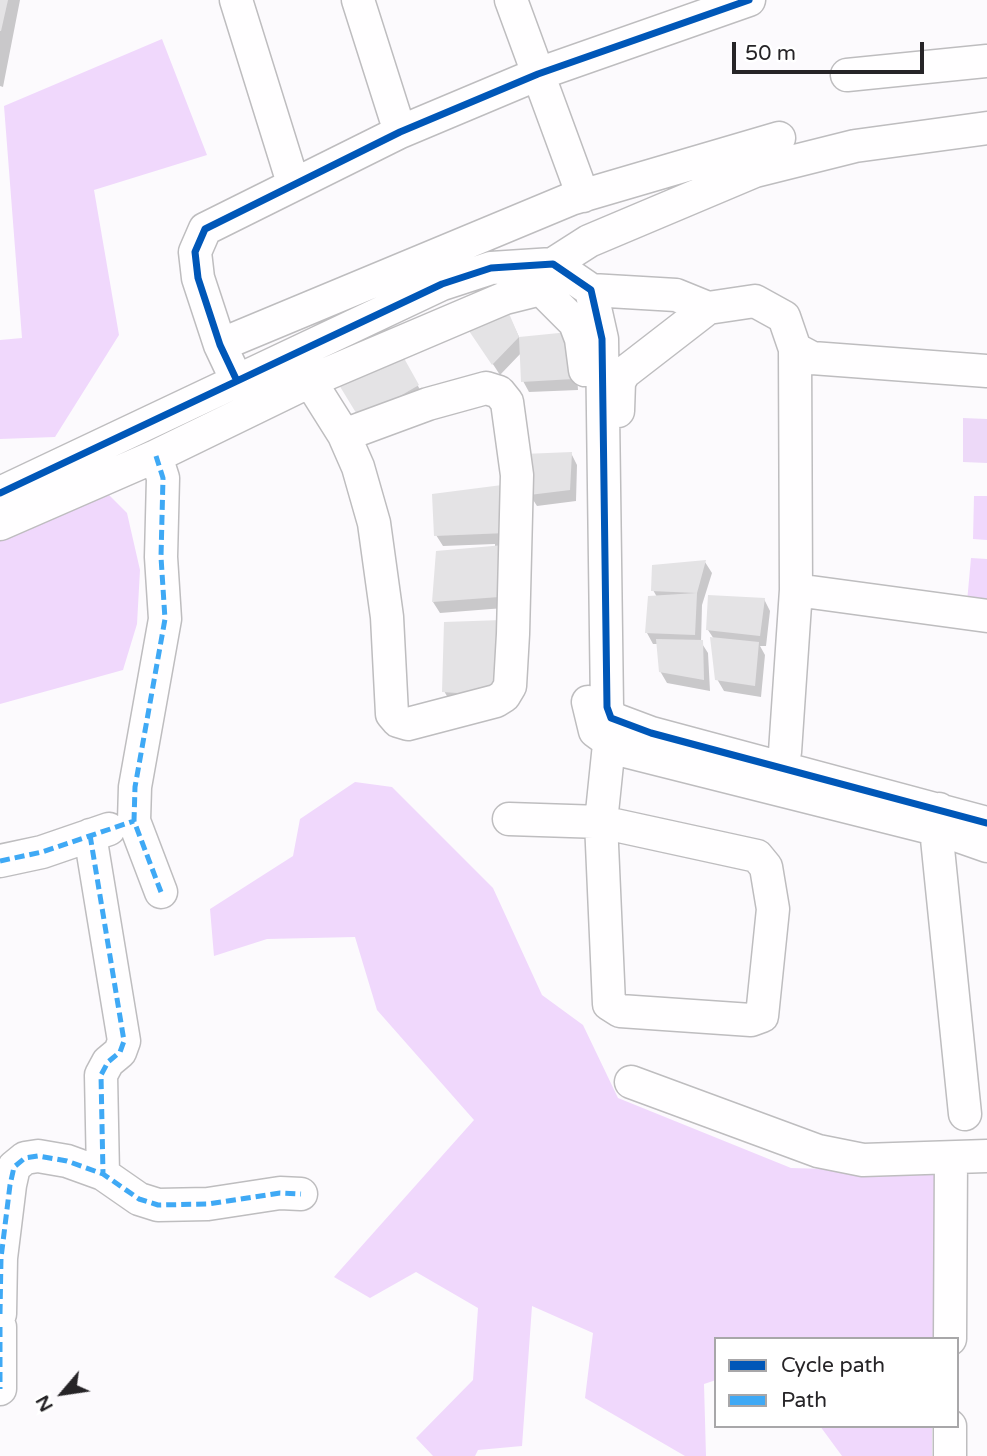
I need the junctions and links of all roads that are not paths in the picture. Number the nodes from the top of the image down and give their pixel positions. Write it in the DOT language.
graph roads {
  1 [pos="236,0"];
  2 [pos="358,0"];
  3 [pos="512,0"];
  4 [pos="749,0"];
  5 [pos="987,61"];
  6 [pos="538,74"];
  7 [pos="847,75"];
  8 [pos="987,128"];
  9 [pos="400,132"];
  10 [pos="779,138"];
  11 [pos="293,183"];
  12 [pos="583,196"];
  13 [pos="547,276"];
  14 [pos="591,290"];
  15 [pos="708,308"];
  16 [pos="220,345"];
  17 [pos="795,349"];
  18 [pos="987,371"];
  19 [pos="237,381"];
  20 [pos="310,381"];
  21 [pos="344,435"];
  22 [pos="156,456"];
  23 [pos="0,493"];
  24 [pos="0,524"];
  25 [pos="796,590"];
  26 [pos="987,616"];
  27 [pos="610,731"];
  28 [pos="785,752"];
  29 [pos="987,802"];
  30 [pos="938,818"];
  31 [pos="509,819"];
  32 [pos="134,821"];
  33 [pos="601,822"];
  34 [pos="987,823"];
  35 [pos="90,835"];
  36 [pos="987,846"];
  37 [pos="0,861"];
  38 [pos="161,892"];
  39 [pos="631,1082"];
  40 [pos="965,1114"];
  41 [pos="987,1156"];
  42 [pos="951,1157"];
  43 [pos="103,1174"];
  44 [pos="301,1194"];
  45 [pos="0,1314"];
  46 [pos="0,1327"];
  47 [pos="950,1337"];
  48 [pos="0,1388"];
  49 [pos="950,1428"];
  50 [pos="950,1456"];
  1 -- 11 [label="street"];
  2 -- 9 [label="street"];
  3 -- 6 [label="street"];
  4 -- 6 [label="street"];
  5 -- 7 [label="street"];
  6 -- 9 [label="street"];
  6 -- 12 [label="street"];
  8 -- 13 [label="street"];
  9 -- 11 [label="street"];
  10 -- 12 [label="street"];
  11 -- 16 [label="street"];
  12 -- 16 [label="street"];
  13 -- 14 [label="street"];
  13 -- 19 [label="street"];
  13 -- 20 [label="street"];
  13 -- 27 [label="street"];
  14 -- 15 [label="street"];
  14 -- 27 [label="street"];
  15 -- 17 [label="street"];
  15 -- 28 [label="street"];
  16 -- 19 [label="street"];
  17 -- 18 [label="street"];
  17 -- 25 [label="street"];
  19 -- 23 [label="street"];
  20 -- 21 [label="street"];
  20 -- 22 [label="street"];
  21 -- 21 [label="street"];
  22 -- 24 [label="street"];
  22 -- 32 [label="street"];
  25 -- 26 [label="street"];
  25 -- 28 [label="street"];
  27 -- 30 [label="street"];
  27 -- 33 [label="street"];
  28 -- 29 [label="street"];
  30 -- 34 [label="street"];
  30 -- 36 [label="street"];
  30 -- 40 [label="street"];
  31 -- 33 [label="street"];
  32 -- 35 [label="street"];
  32 -- 38 [label="street"];
  33 -- 33 [label="street"];
  35 -- 37 [label="street"];
  35 -- 43 [label="street"];
  39 -- 42 [label="street"];
  41 -- 42 [label="street"];
  42 -- 47 [label="street"];
  43 -- 44 [label="street"];
  43 -- 45 [label="street"];
  46 -- 48 [label="street"];
  49 -- 50 [label="street"];
}
